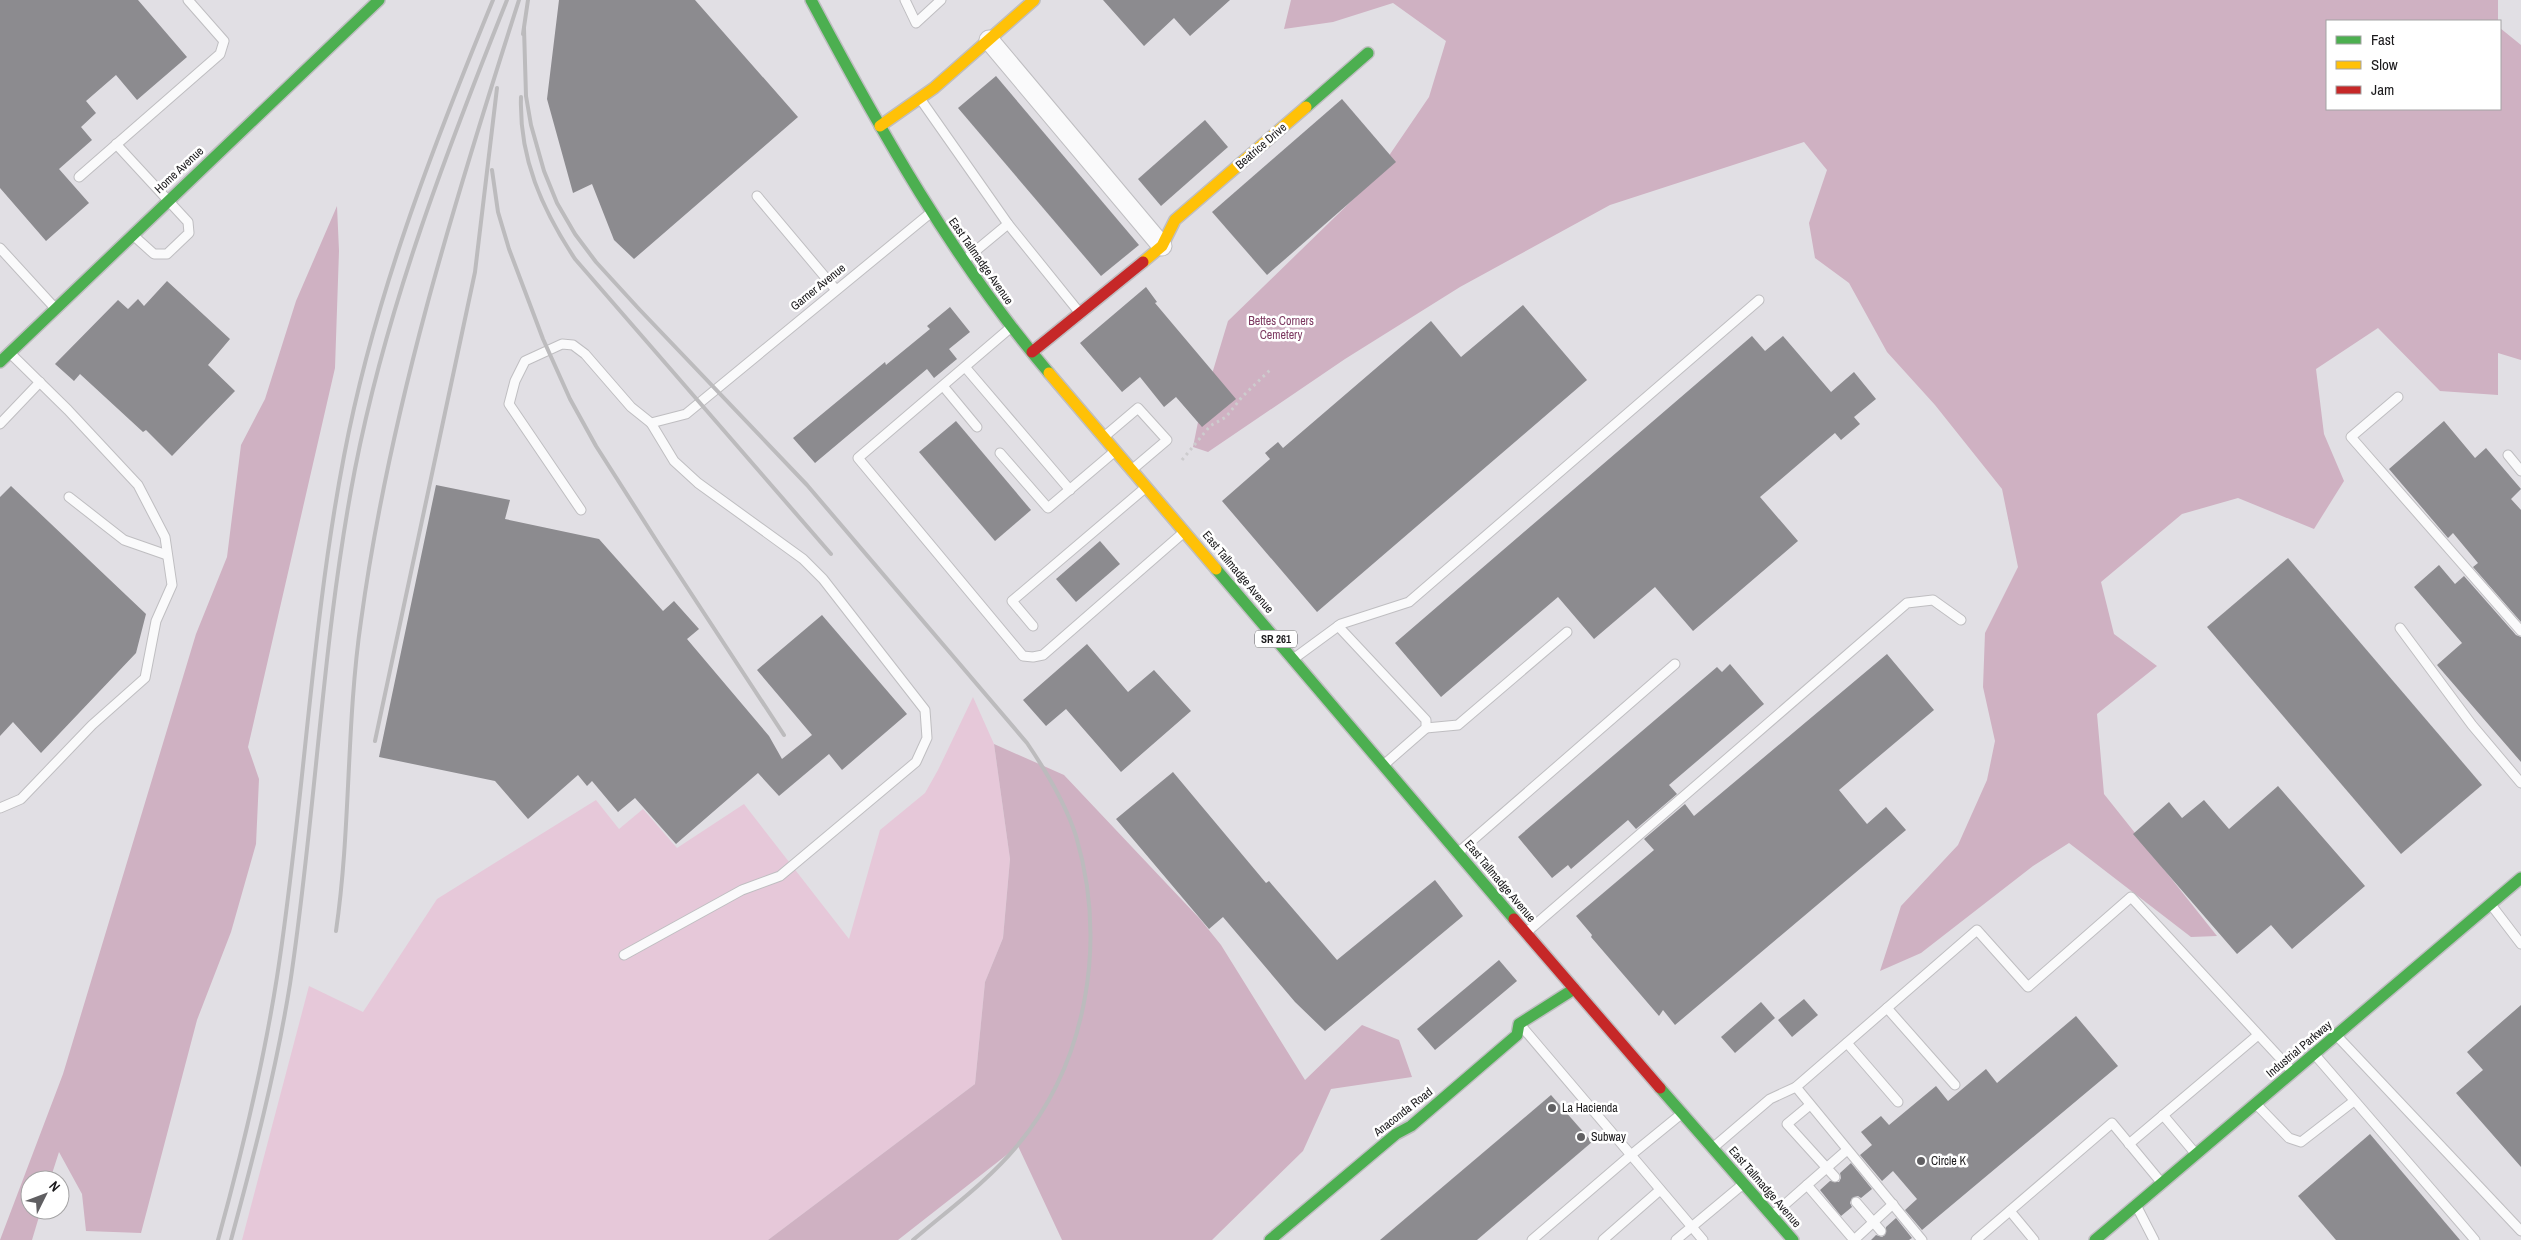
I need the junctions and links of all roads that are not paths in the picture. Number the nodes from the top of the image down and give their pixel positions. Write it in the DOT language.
graph roads {
  1 [pos="188,0"];
  2 [pos="379,0"];
  3 [pos="811,0"];
  4 [pos="905,0"];
  5 [pos="941,0"];
  6 [pos="1034,0"];
  7 [pos="989,40"];
  8 [pos="1368,53"];
  9 [pos="919,98"];
  10 [pos="880,126"];
  11 [pos="116,144"];
  12 [pos="79,177"];
  13 [pos="757,196"];
  14 [pos="168,200"];
  15 [pos="930,213"];
  16 [pos="1008,224"];
  17 [pos="132,234"];
  18 [pos="1162,246"];
  19 [pos="0,248"];
  20 [pos="963,261"];
  21 [pos="836,290"];
  22 [pos="1759,300"];
  23 [pos="54,308"];
  24 [pos="1080,313"];
  25 [pos="1012,327"];
  26 [pos="9,352"];
  27 [pos="1032,352"];
  28 [pos="0,362"];
  29 [pos="965,367"];
  30 [pos="40,382"];
  31 [pos="942,386"];
  32 [pos="2398,397"];
  33 [pos="651,423"];
  34 [pos="0,424"];
  35 [pos="977,427"];
  36 [pos="1104,437"];
  37 [pos="1116,450"];
  38 [pos="1000,453"];
  39 [pos="2508,455"];
  40 [pos="1132,470"];
  41 [pos="2521,471"];
  42 [pos="1147,486"];
  43 [pos="1070,490"];
  44 [pos="69,497"];
  45 [pos="581,510"];
  46 [pos="1186,532"];
  47 [pos="167,555"];
  48 [pos="1961,620"];
  49 [pos="1033,626"];
  50 [pos="1338,626"];
  51 [pos="2400,628"];
  52 [pos="2521,631"];
  53 [pos="1567,632"];
  54 [pos="1294,659"];
  55 [pos="1675,664"];
  56 [pos="1426,728"];
  57 [pos="1383,765"];
  58 [pos="2521,782"];
  59 [pos="0,808"];
  60 [pos="1458,852"];
  61 [pos="2521,878"];
  62 [pos="2490,904"];
  63 [pos="1526,932"];
  64 [pos="2521,944"];
  65 [pos="624,955"];
  66 [pos="1574,989"];
  67 [pos="1887,1008"];
  68 [pos="1520,1024"];
  69 [pos="2258,1035"];
  70 [pos="2336,1035"];
  71 [pos="1847,1043"];
  72 [pos="2314,1054"];
  73 [pos="2292,1072"];
  74 [pos="1955,1086"];
  75 [pos="1796,1087"];
  76 [pos="2354,1101"];
  77 [pos="1898,1102"];
  78 [pos="2256,1103"];
  79 [pos="1810,1105"];
  80 [pos="1682,1113"];
  81 [pos="2163,1115"];
  82 [pos="2129,1144"];
  83 [pos="1712,1148"];
  84 [pos="1847,1150"];
  85 [pos="2196,1154"];
  86 [pos="1631,1155"];
  87 [pos="1826,1168"];
  88 [pos="1834,1177"];
  89 [pos="2162,1183"];
  90 [pos="1744,1184"];
  91 [pos="1807,1185"];
  92 [pos="1660,1190"];
  93 [pos="1856,1202"];
  94 [pos="1893,1204"];
  95 [pos="2136,1205"];
  96 [pos="2010,1211"];
  97 [pos="1772,1216"];
  98 [pos="1873,1222"];
  99 [pos="1692,1227"];
  100 [pos="2521,1231"];
  101 [pos="1881,1232"];
  102 [pos="1270,1240"];
  103 [pos="1532,1240"];
  104 [pos="1603,1240"];
  105 [pos="1676,1240"];
  106 [pos="1703,1240"];
  107 [pos="1793,1240"];
  108 [pos="1854,1240"];
  109 [pos="1922,1240"];
  110 [pos="1976,1240"];
  111 [pos="2034,1240"];
  112 [pos="2095,1240"];
  113 [pos="2154,1240"];
  114 [pos="2475,1240"];
  1 -- 11 [label="lane"];
  2 -- 14 [label="street, Home Avenue"];
  3 -- 10 [label="street, East Tallmadge Avenue / SR 261"];
  4 -- 5 [label="lane"];
  6 -- 7 [label="street"];
  7 -- 9 [label="street"];
  7 -- 18 [label="street"];
  8 -- 18 [label="street, Beatrice Drive"];
  9 -- 10 [label="street"];
  9 -- 16 [label="lane"];
  10 -- 15 [label="street, East Tallmadge Avenue / SR 261"];
  11 -- 12 [label="lane"];
  11 -- 14 [label="lane"];
  13 -- 21 [label="lane"];
  14 -- 17 [label="street, Home Avenue"];
  14 -- 17 [label="lane"];
  15 -- 20 [label="street, East Tallmadge Avenue / SR 261"];
  15 -- 21 [label="lane, Garner Avenue"];
  16 -- 20 [label="lane"];
  16 -- 24 [label="lane"];
  17 -- 23 [label="street, Home Avenue"];
  18 -- 24 [label="street, Beatrice Drive"];
  19 -- 23 [label="lane"];
  20 -- 25 [label="street, East Tallmadge Avenue / SR 261"];
  21 -- 33 [label="lane, Garner Avenue"];
  22 -- 50 [label="lane"];
  23 -- 26 [label="street, Home Avenue"];
  24 -- 27 [label="street, Beatrice Drive"];
  25 -- 27 [label="street, East Tallmadge Avenue / SR 261"];
  25 -- 29 [label="lane"];
  26 -- 28 [label="street, Home Avenue"];
  26 -- 30 [label="lane"];
  27 -- 36 [label="street, East Tallmadge Avenue / SR 261"];
  29 -- 31 [label="lane"];
  29 -- 43 [label="lane"];
  30 -- 34 [label="lane"];
  30 -- 47 [label="lane"];
  31 -- 35 [label="lane"];
  31 -- 46 [label="lane"];
  32 -- 52 [label="lane"];
  33 -- 45 [label="lane"];
  33 -- 65 [label="lane"];
  36 -- 37 [label="street, East Tallmadge Avenue / SR 261"];
  36 -- 40 [label="lane"];
  37 -- 40 [label="street, East Tallmadge Avenue / SR 261"];
  37 -- 43 [label="lane"];
  38 -- 43 [label="lane"];
  39 -- 41 [label="lane"];
  40 -- 42 [label="street, East Tallmadge Avenue / SR 261"];
  42 -- 46 [label="street, East Tallmadge Avenue / SR 261"];
  42 -- 49 [label="lane"];
  44 -- 47 [label="lane"];
  46 -- 54 [label="street, East Tallmadge Avenue / SR 261"];
  47 -- 59 [label="lane"];
  48 -- 63 [label="lane"];
  50 -- 54 [label="lane"];
  50 -- 56 [label="lane"];
  51 -- 58 [label="lane"];
  53 -- 56 [label="lane"];
  54 -- 57 [label="street, East Tallmadge Avenue / SR 261"];
  55 -- 60 [label="lane"];
  56 -- 57 [label="lane"];
  57 -- 60 [label="street, East Tallmadge Avenue / SR 261"];
  60 -- 63 [label="street, East Tallmadge Avenue / SR 261"];
  61 -- 62 [label="street, Industrial Parkway"];
  62 -- 64 [label="lane"];
  62 -- 70 [label="street, Industrial Parkway"];
  63 -- 66 [label="street, East Tallmadge Avenue / SR 261"];
  66 -- 68 [label="street, Anaconda Road"];
  66 -- 80 [label="street, East Tallmadge Avenue / SR 261"];
  67 -- 69 [label="lane"];
  67 -- 71 [label="lane"];
  67 -- 74 [label="lane"];
  68 -- 86 [label="lane"];
  68 -- 102 [label="street, Anaconda Road"];
  69 -- 73 [label="lane"];
  69 -- 81 [label="lane"];
  70 -- 72 [label="street, Industrial Parkway"];
  70 -- 100 [label="lane"];
  71 -- 75 [label="lane"];
  71 -- 77 [label="lane"];
  72 -- 73 [label="street, Industrial Parkway"];
  72 -- 76 [label="lane"];
  73 -- 78 [label="street, Industrial Parkway"];
  75 -- 79 [label="lane"];
  75 -- 83 [label="lane"];
  76 -- 78 [label="lane"];
  76 -- 114 [label="lane"];
  78 -- 85 [label="street, Industrial Parkway"];
  79 -- 84 [label="lane"];
  79 -- 87 [label="lane"];
  80 -- 83 [label="street, East Tallmadge Avenue / SR 261"];
  80 -- 86 [label="lane"];
  81 -- 82 [label="lane"];
  81 -- 85 [label="lane"];
  82 -- 89 [label="lane"];
  82 -- 96 [label="lane"];
  83 -- 90 [label="street, East Tallmadge Avenue / SR 261"];
  84 -- 87 [label="lane"];
  84 -- 94 [label="lane"];
  85 -- 89 [label="street, Industrial Parkway"];
  86 -- 92 [label="lane"];
  86 -- 103 [label="lane"];
  87 -- 88 [label="lane"];
  87 -- 91 [label="lane"];
  89 -- 95 [label="street, Industrial Parkway"];
  90 -- 97 [label="street, East Tallmadge Avenue / SR 261"];
  90 -- 99 [label="lane"];
  91 -- 97 [label="lane"];
  91 -- 108 [label="lane"];
  92 -- 99 [label="lane"];
  92 -- 104 [label="lane"];
  93 -- 98 [label="lane"];
  94 -- 98 [label="lane"];
  94 -- 109 [label="lane"];
  95 -- 112 [label="street, Industrial Parkway"];
  95 -- 113 [label="lane"];
  96 -- 110 [label="lane"];
  96 -- 111 [label="lane"];
  97 -- 107 [label="street, East Tallmadge Avenue / SR 261"];
  98 -- 101 [label="lane"];
  98 -- 108 [label="lane"];
  99 -- 105 [label="lane"];
  99 -- 106 [label="lane"];
}
